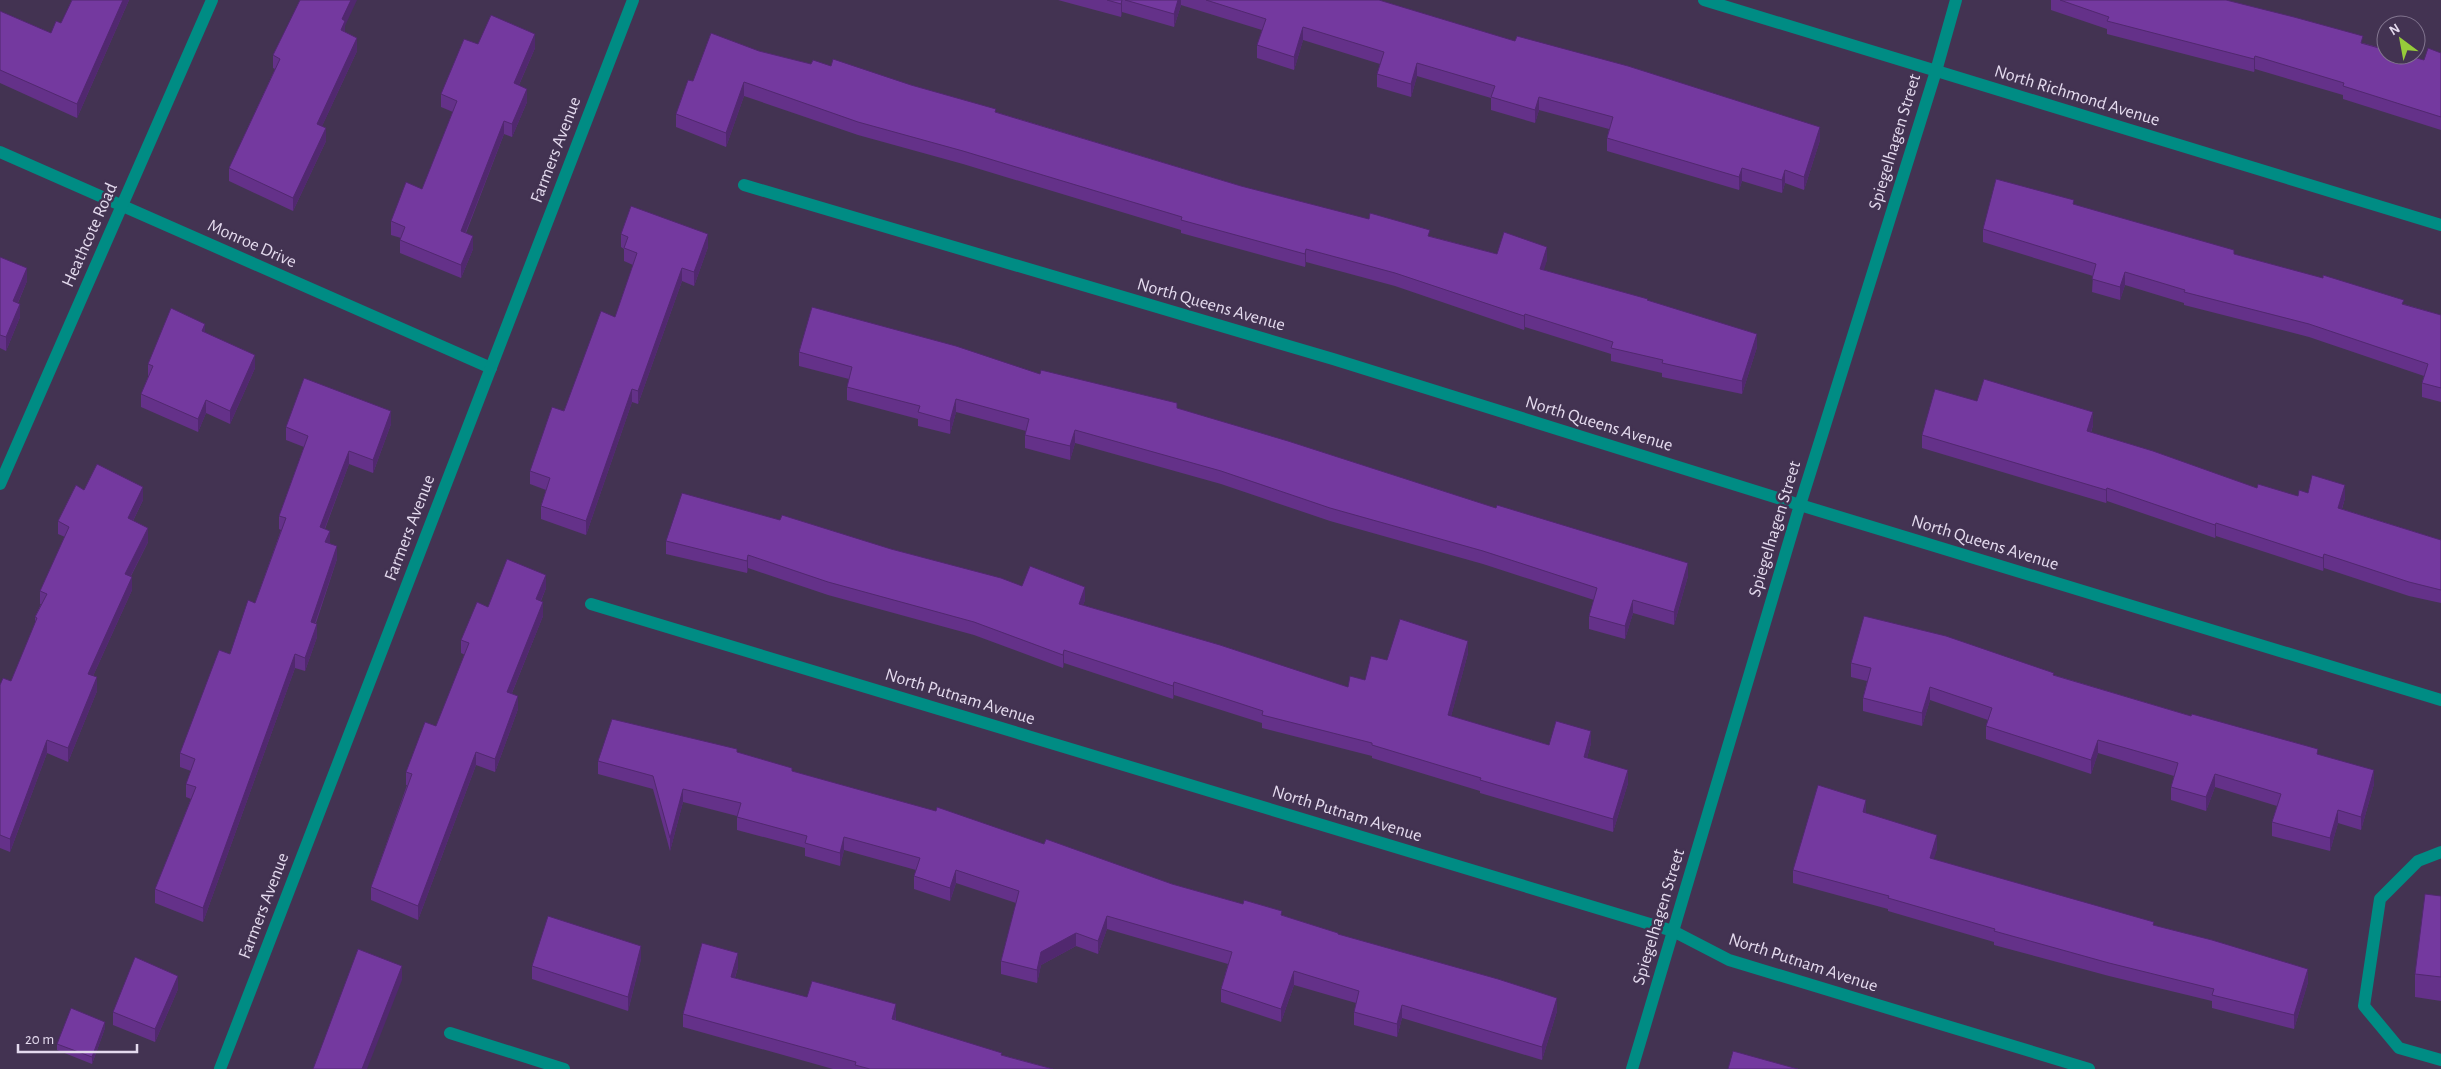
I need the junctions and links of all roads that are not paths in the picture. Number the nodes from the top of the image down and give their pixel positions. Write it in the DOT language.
graph roads {
  1 [pos="212,0"];
  2 [pos="633,0"];
  3 [pos="1704,0"];
  4 [pos="1956,0"];
  5 [pos="1936,71"];
  6 [pos="0,152"];
  7 [pos="744,185"];
  8 [pos="122,206"];
  9 [pos="2441,225"];
  10 [pos="491,368"];
  11 [pos="0,484"];
  12 [pos="1800,505"];
  13 [pos="592,604"];
  14 [pos="2441,700"];
  15 [pos="2441,852"];
  16 [pos="1673,932"];
  17 [pos="450,1033"];
  18 [pos="2441,1060"];
  19 [pos="220,1069"];
  20 [pos="564,1069"];
  21 [pos="1632,1069"];
  22 [pos="2089,1069"];
  1 -- 8 [label="street, Heathcote Road"];
  2 -- 10 [label="street, Farmers Avenue"];
  3 -- 5 [label="street, North Richmond Avenue"];
  4 -- 5 [label="street, Spiegelhagen Street"];
  5 -- 9 [label="street, North Richmond Avenue"];
  5 -- 12 [label="street, Spiegelhagen Street"];
  6 -- 8 [label="street, Monroe Drive"];
  7 -- 12 [label="street, North Queens Avenue"];
  8 -- 10 [label="street, Monroe Drive"];
  8 -- 11 [label="street, Heathcote Road"];
  10 -- 19 [label="street, Farmers Avenue"];
  12 -- 14 [label="street, North Queens Avenue"];
  12 -- 16 [label="street, Spiegelhagen Street"];
  13 -- 16 [label="street, North Putnam Avenue"];
  15 -- 18 [label="street"];
  16 -- 21 [label="street, Spiegelhagen Street"];
  16 -- 22 [label="street, North Putnam Avenue"];
  17 -- 20 [label="street"];
}
